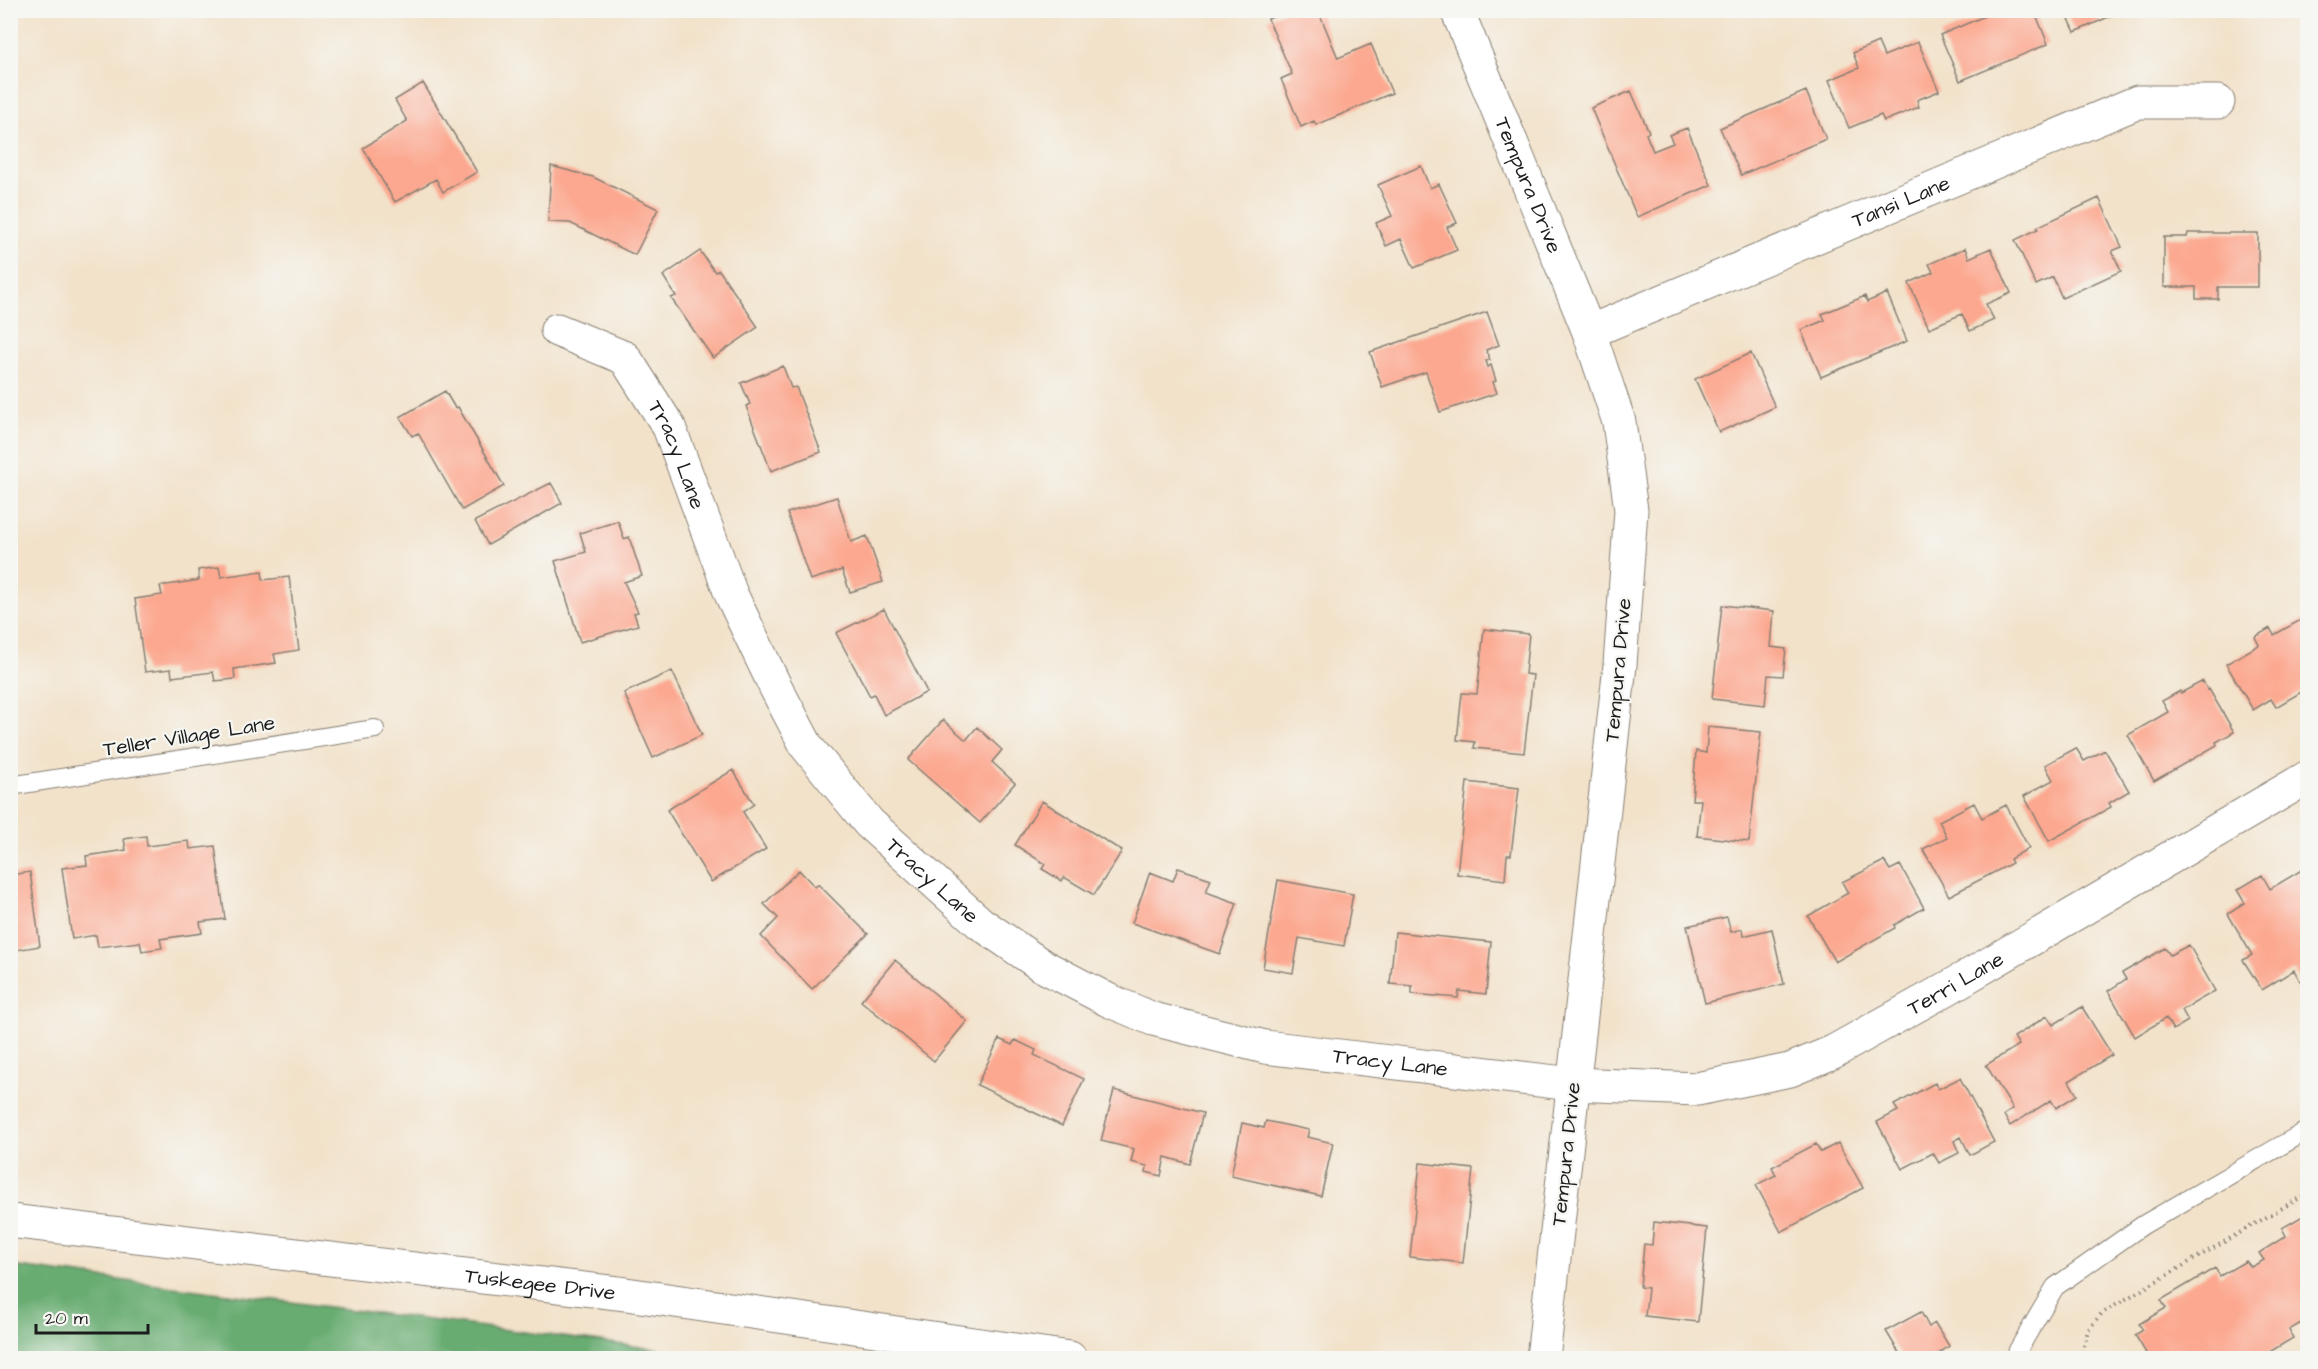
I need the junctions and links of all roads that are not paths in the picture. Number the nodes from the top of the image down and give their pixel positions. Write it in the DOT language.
graph roads {
  1 [pos="1457,10"];
  2 [pos="2218,102"];
  3 [pos="557,330"];
  4 [pos="1589,332"];
  5 [pos="375,729"];
  6 [pos="2307,777"];
  7 [pos="10,786"];
  8 [pos="1572,1084"];
  9 [pos="2307,1130"];
  10 [pos="10,1221"];
  11 [pos="1070,1359"];
  12 [pos="1543,1359"];
  13 [pos="2016,1359"];
  1 -- 4 [label="street, Tempura Drive"];
  2 -- 4 [label="street, Tansi Lane"];
  3 -- 8 [label="street, Tracy Lane"];
  4 -- 8 [label="street, Tempura Drive"];
  5 -- 7 [label="lane, Teller Village Lane"];
  6 -- 8 [label="street, Terri Lane"];
  8 -- 12 [label="street, Tempura Drive"];
  9 -- 13 [label="lane"];
  10 -- 11 [label="street, Tuskegee Drive"];
}
